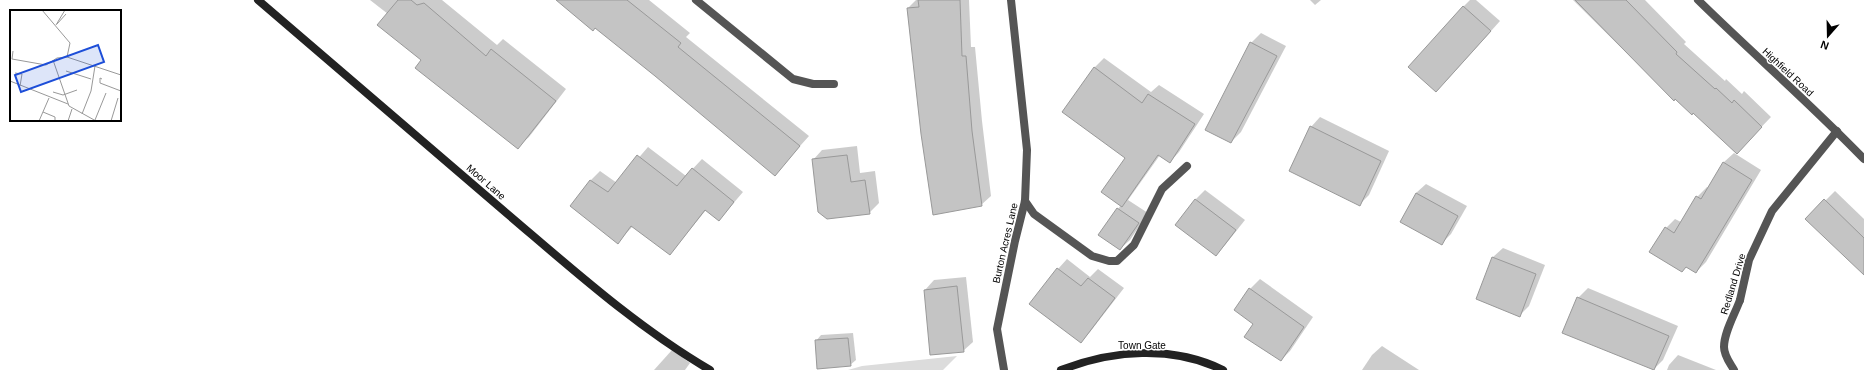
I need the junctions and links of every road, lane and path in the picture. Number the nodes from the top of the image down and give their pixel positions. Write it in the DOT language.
graph roads {
  1 [pos="258,0"];
  2 [pos="696,0"];
  3 [pos="1011,0"];
  4 [pos="1698,0"];
  5 [pos="834,84"];
  6 [pos="1837,131"];
  7 [pos="1864,158"];
  8 [pos="1187,166"];
  9 [pos="1026,201"];
  10 [pos="710,370"];
  11 [pos="1004,370"];
  12 [pos="1061,370"];
  13 [pos="1223,370"];
  14 [pos="1734,370"];
  1 -- 10 [label="street, Moor Lane"];
  2 -- 5 [label="street"];
  3 -- 9 [label="street, Burton Acres Lane"];
  4 -- 6 [label="street, Highfield Road"];
  6 -- 7 [label="street, Highfield Road"];
  6 -- 14 [label="street, Redland Drive"];
  8 -- 9 [label="street"];
  9 -- 11 [label="street, Burton Acres Lane"];
  12 -- 13 [label="street, Town Gate"];
}
